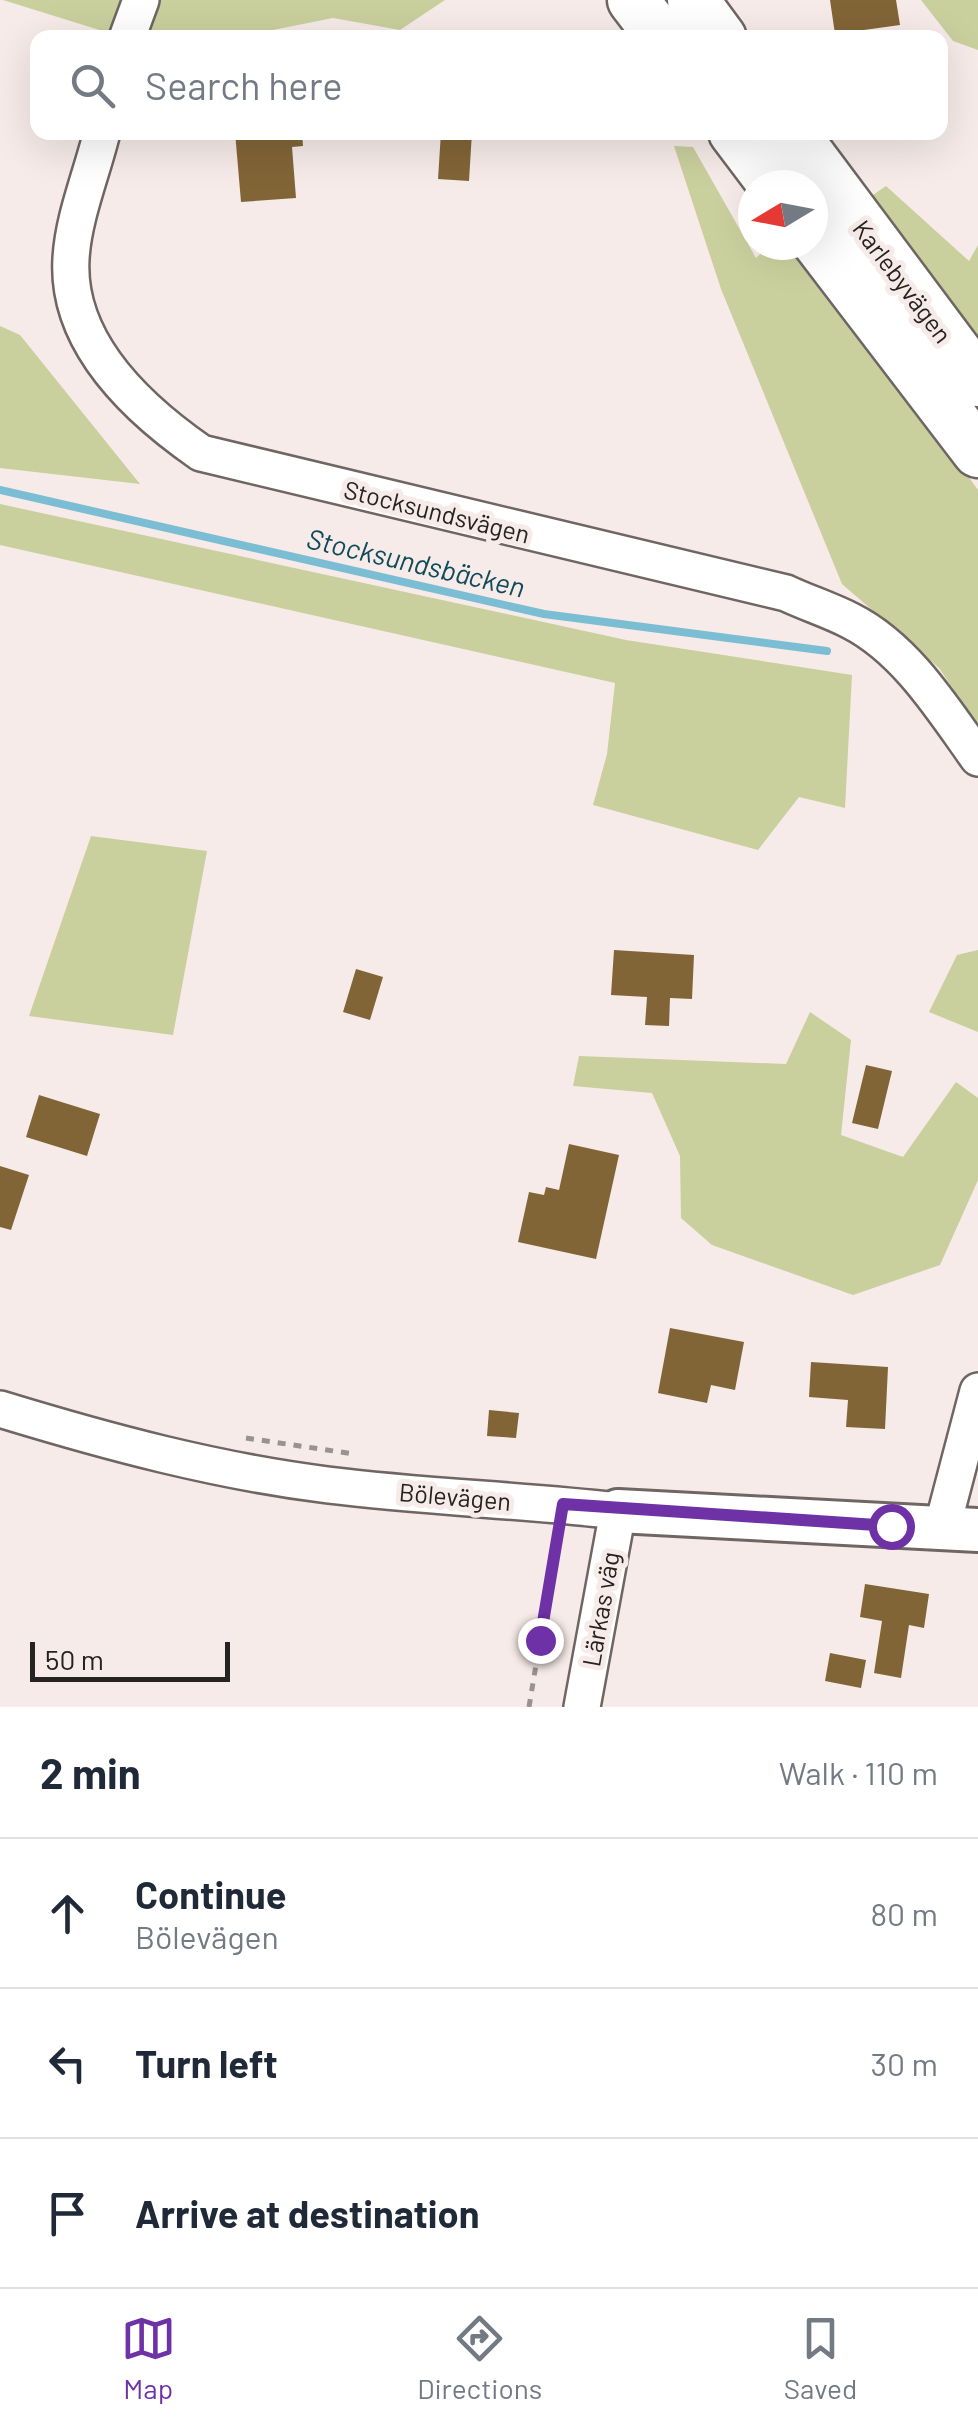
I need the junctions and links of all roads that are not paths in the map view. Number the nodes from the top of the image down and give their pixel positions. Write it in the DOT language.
graph roads {
  1 [pos="141,0"];
  2 [pos="633,0"];
  3 [pos="693,0"];
  4 [pos="130,30"];
  5 [pos="656,30"];
  6 [pos="715,30"];
  7 [pos="100,140"];
  8 [pos="740,140"];
  9 [pos="798,140"];
  10 [pos="763,170"];
  11 [pos="828,256"];
  12 [pos="978,381"];
  13 [pos="978,452"];
  14 [pos="978,758"];
  15 [pos="978,1391"];
  16 [pos="0,1410"];
  17 [pos="618,1511"];
  18 [pos="960,1529"];
  19 [pos="582,1707"];
  1 -- 4 [label="street"];
  2 -- 5 [label="highway"];
  3 -- 6 [label="highway"];
  7 -- 14 [label="street, Stocksundsvägen"];
  8 -- 10 [label="highway"];
  9 -- 12 [label="highway, Karlebyvägen"];
  11 -- 13 [label="highway, Karlebyvägen"];
  15 -- 18 [label="street"];
  16 -- 17 [label="street, Bölevägen"];
  17 -- 18 [label="main road, Bölevägen"];
  17 -- 19 [label="street, Lärkas väg"];
}
